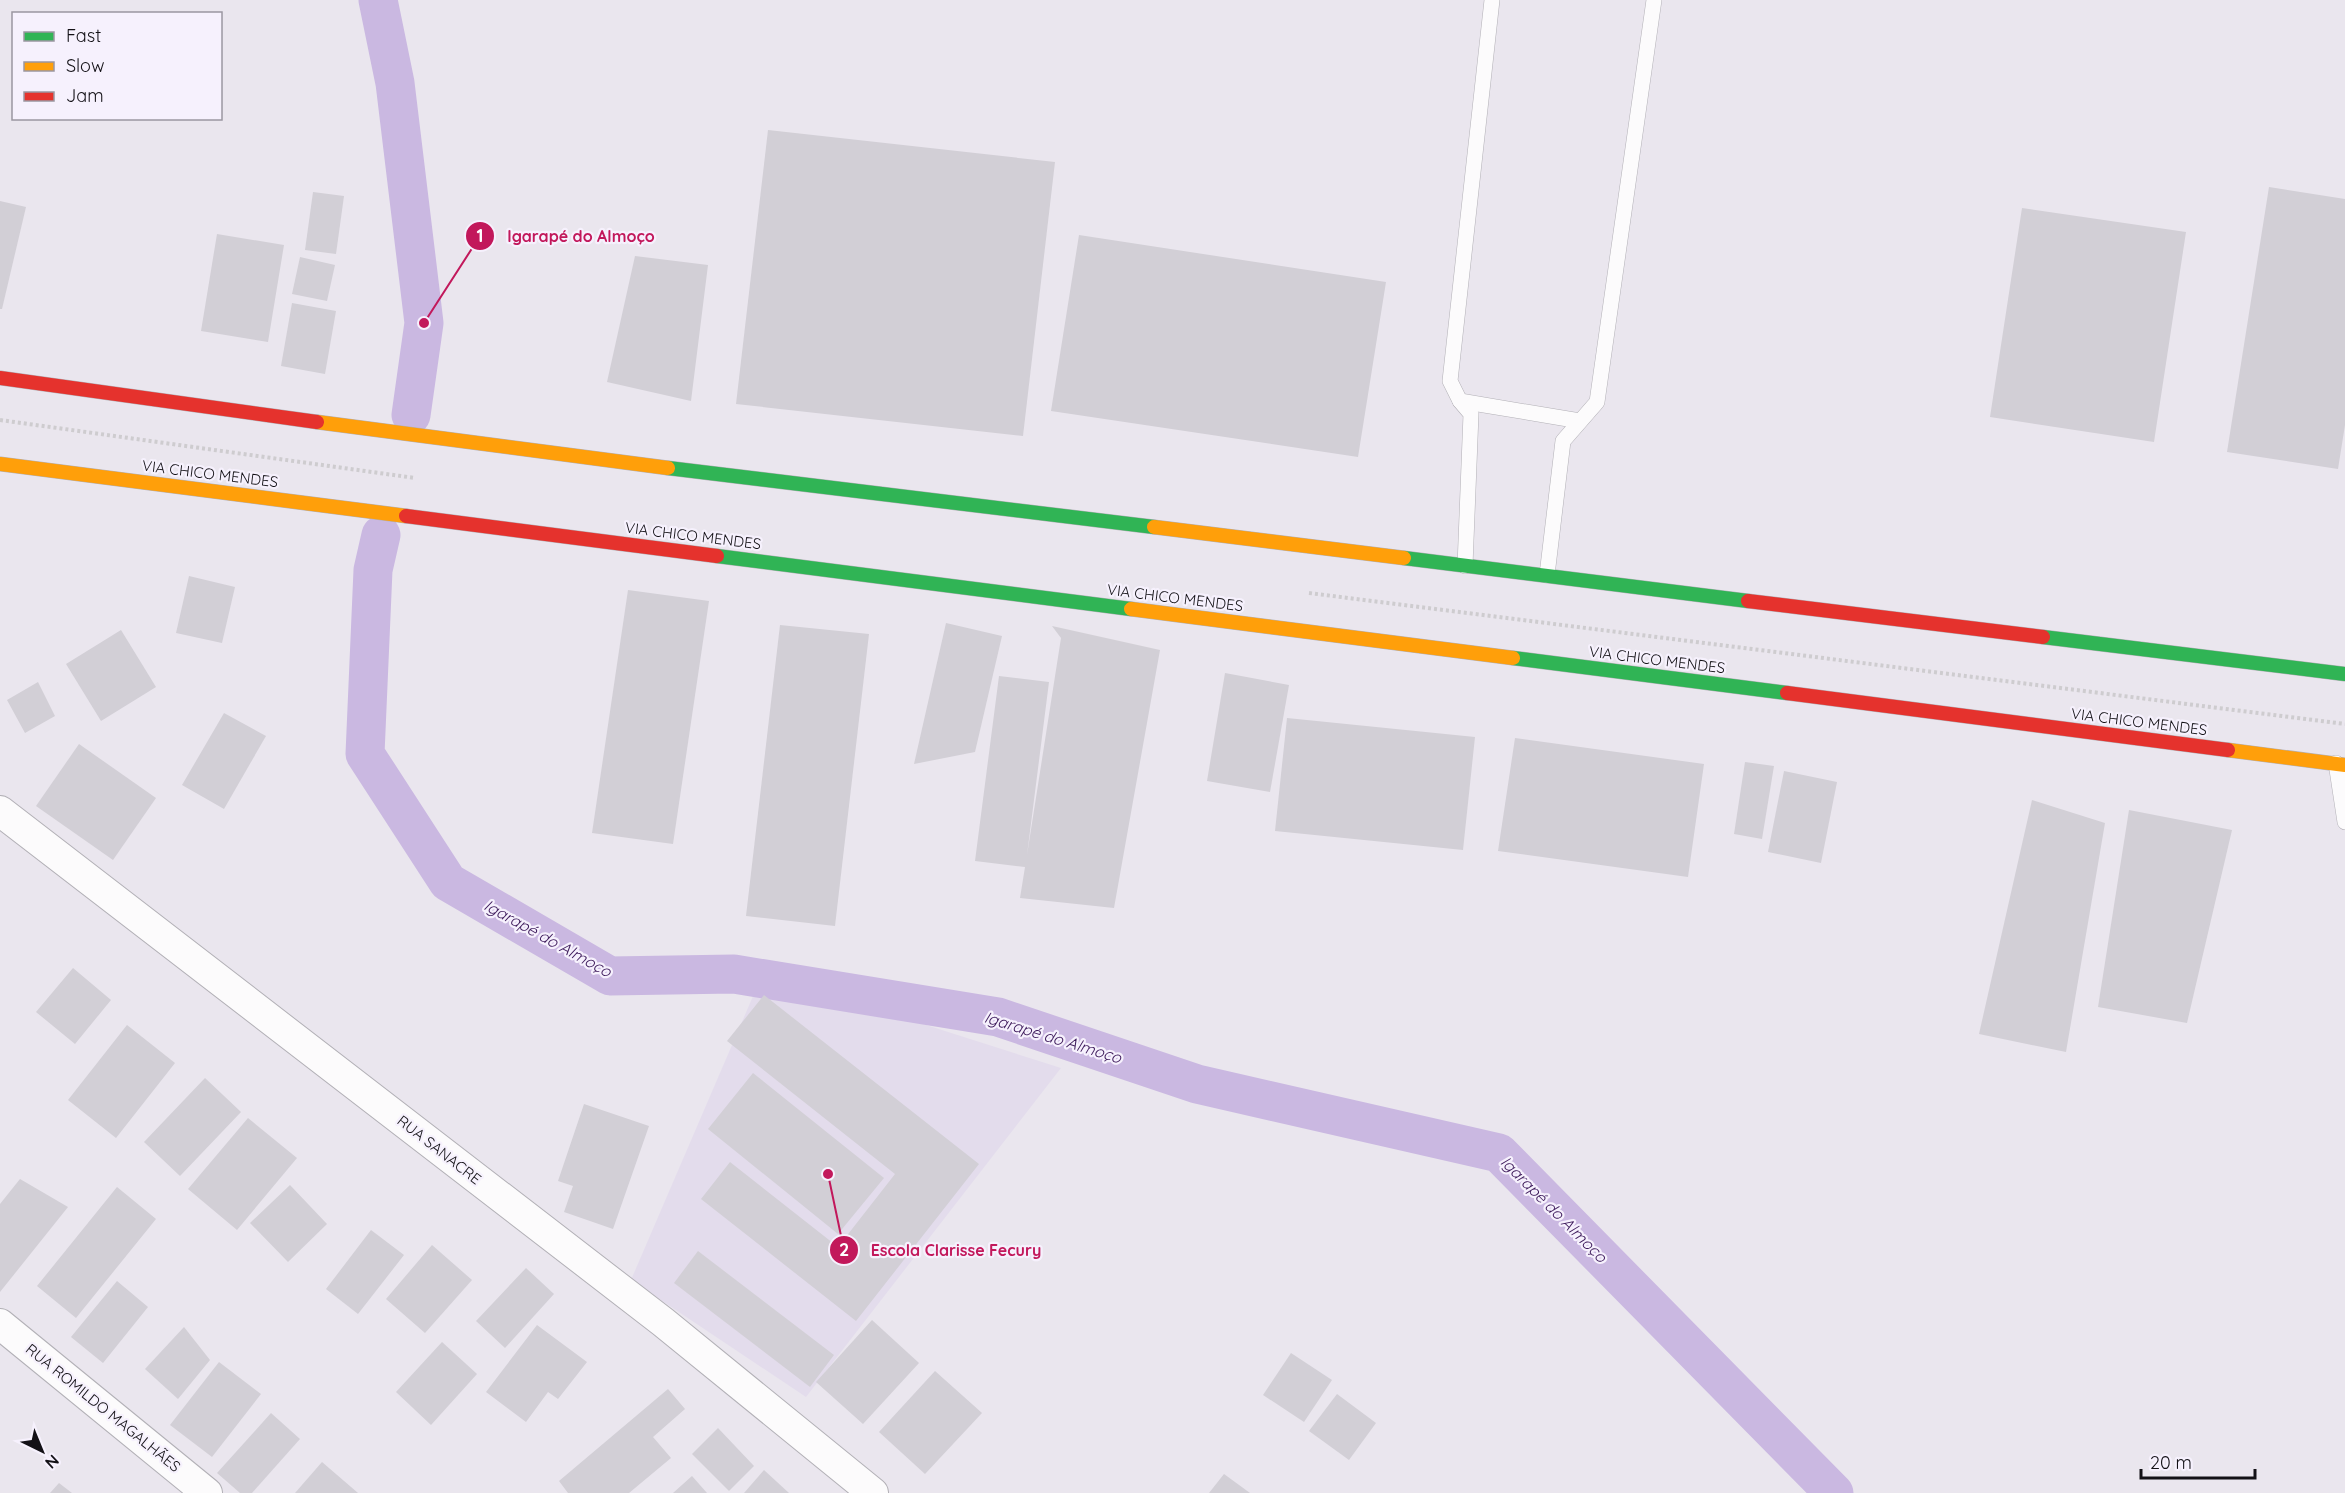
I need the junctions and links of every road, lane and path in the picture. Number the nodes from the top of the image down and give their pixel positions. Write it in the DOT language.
graph roads {
  1 [pos="1492,0"];
  2 [pos="1654,0"];
  3 [pos="0,378"];
  4 [pos="1460,401"];
  5 [pos="0,420"];
  6 [pos="1580,421"];
  7 [pos="0,464"];
  8 [pos="421,479"];
  9 [pos="1465,566"];
  10 [pos="1547,576"];
  11 [pos="1299,591"];
  12 [pos="2345,674"];
  13 [pos="2345,724"];
  14 [pos="2340,764"];
  15 [pos="0,811"];
  16 [pos="2345,822"];
  17 [pos="0,1324"];
  18 [pos="207,1493"];
  19 [pos="873,1493"];
  1 -- 4 [label="lane"];
  2 -- 6 [label="lane"];
  3 -- 9 [label="main road"];
  4 -- 6 [label="lane"];
  4 -- 9 [label="lane"];
  5 -- 8 [label="path"];
  6 -- 10 [label="lane"];
  7 -- 14 [label="main road, VIA CHICO MENDES"];
  9 -- 10 [label="main road"];
  10 -- 12 [label="main road"];
  11 -- 13 [label="path"];
  14 -- 16 [label="lane"];
  15 -- 19 [label="street, RUA SANACRE"];
  17 -- 18 [label="street, RUA ROMILDO MAGALHÃES"];
}
